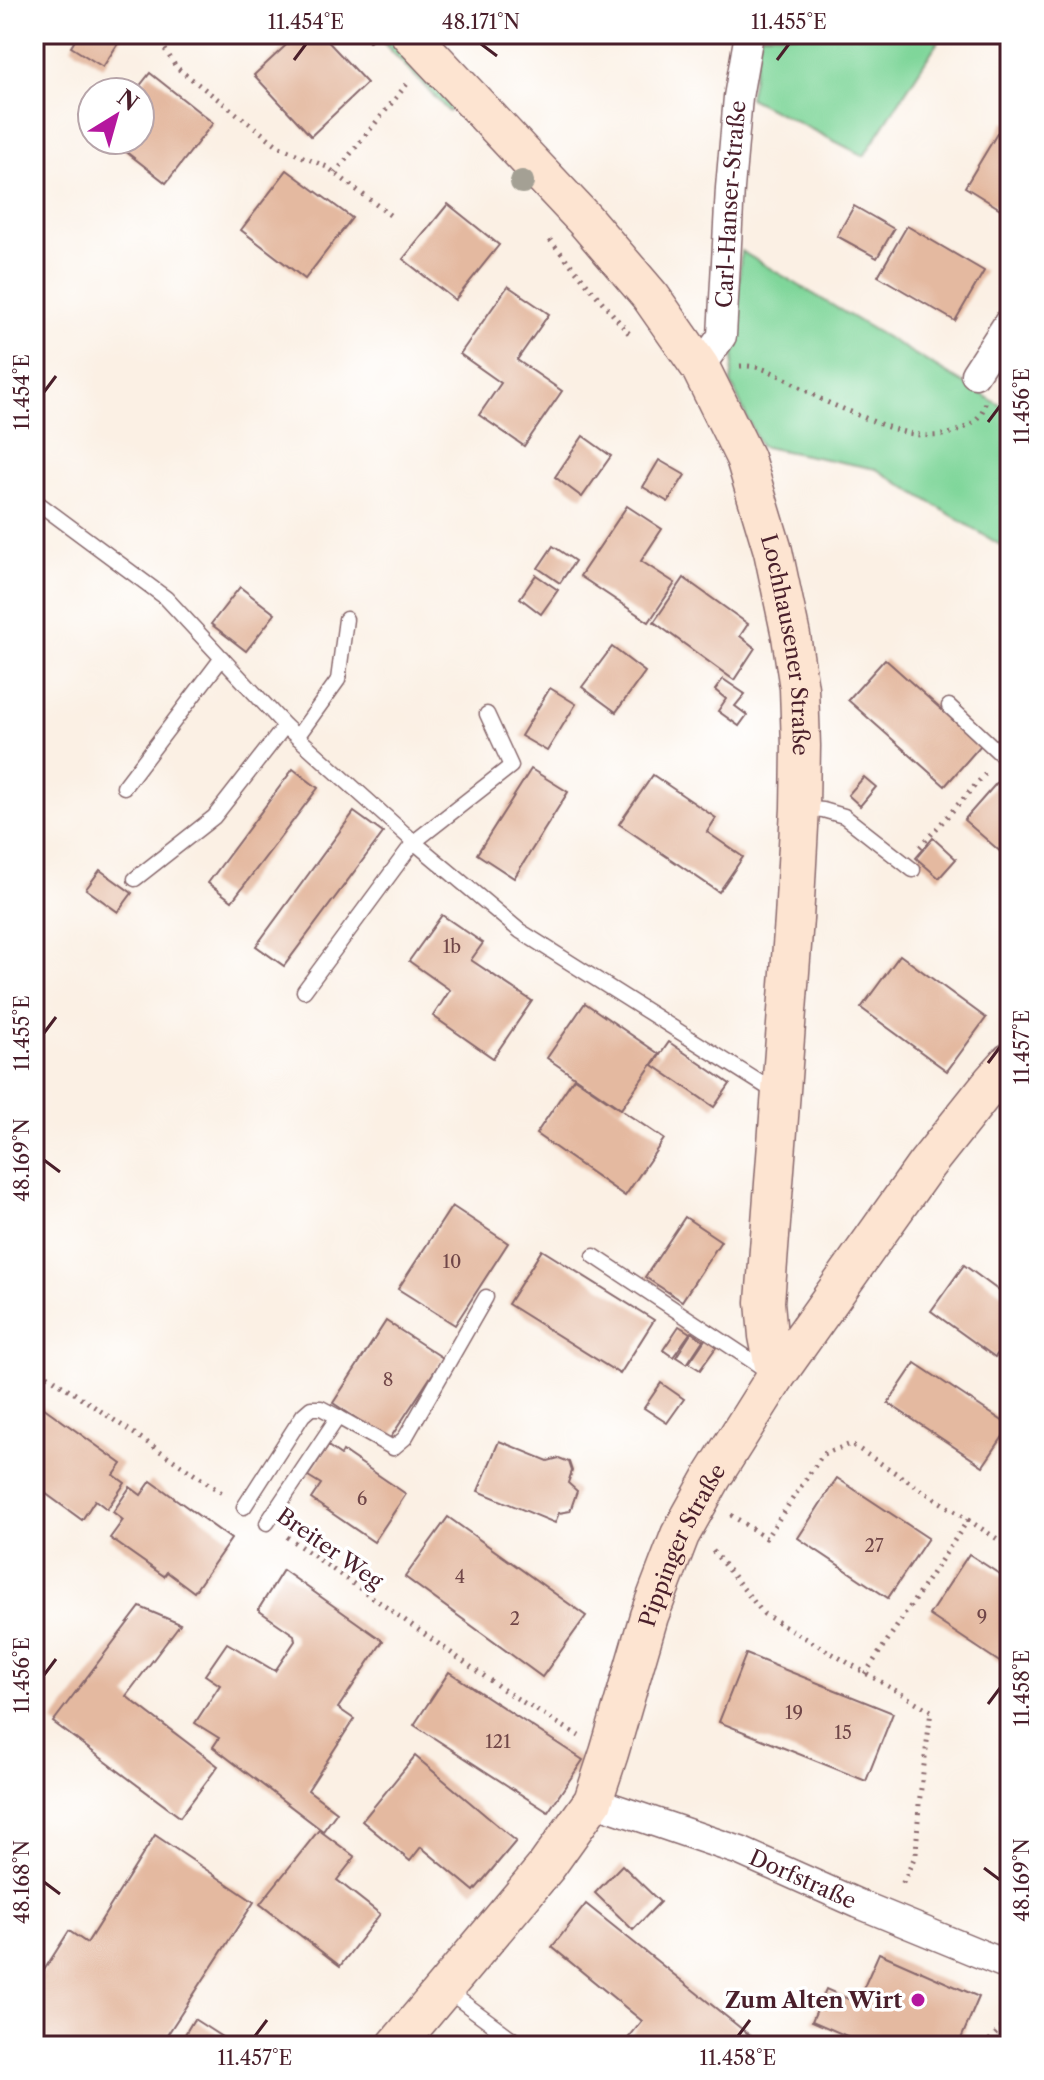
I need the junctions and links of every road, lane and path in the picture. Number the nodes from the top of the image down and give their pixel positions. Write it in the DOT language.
graph roads {
  1 [pos="163,34"];
  2 [pos="364,34"];
  3 [pos="749,34"];
  4 [pos="396,44"];
  5 [pos="419,93"];
  6 [pos="335,173"];
  7 [pos="391,216"];
  8 [pos="547,237"];
  9 [pos="1010,320"];
  10 [pos="639,346"];
  11 [pos="700,367"];
  12 [pos="975,374"];
  13 [pos="34,500"];
  14 [pos="346,619"];
  15 [pos="222,658"];
  16 [pos="949,706"];
  17 [pos="487,714"];
  18 [pos="285,726"];
  19 [pos="297,737"];
  20 [pos="1006,759"];
  21 [pos="124,787"];
  22 [pos="800,808"];
  23 [pos="414,842"];
  24 [pos="909,867"];
  25 [pos="135,879"];
  26 [pos="304,991"];
  27 [pos="1010,1062"];
  28 [pos="782,1096"];
  29 [pos="594,1256"];
  30 [pos="486,1297"];
  31 [pos="34,1366"];
  32 [pos="776,1376"];
  33 [pos="338,1417"];
  34 [pos="244,1507"];
  35 [pos="968,1520"];
  36 [pos="267,1523"];
  37 [pos="725,1526"];
  38 [pos="680,1535"];
  39 [pos="1010,1547"];
  40 [pos="865,1674"];
  41 [pos="609,1753"];
  42 [pos="593,1801"];
  43 [pos="887,1915"];
  44 [pos="1010,1966"];
  45 [pos="445,1989"];
  46 [pos="1010,2022"];
  47 [pos="1001,2029"];
  48 [pos="1010,2034"];
  49 [pos="396,2046"];
  50 [pos="522,2046"];
  51 [pos="984,2046"];
  1 -- 6 [label="path"];
  2 -- 4 [label="path"];
  3 -- 11 [label="street, Carl-Hanser-Straße"];
  4 -- 11 [label="street, Lochhausener Straße"];
  5 -- 6 [label="path"];
  6 -- 7 [label="path"];
  8 -- 10 [label="path"];
  9 -- 12 [label="street"];
  11 -- 12 [label="path"];
  11 -- 22 [label="street, Lochhausener Straße"];
  13 -- 15 [label="lane"];
  14 -- 19 [label="lane"];
  15 -- 18 [label="lane"];
  15 -- 21 [label="lane"];
  16 -- 20 [label="lane"];
  17 -- 23 [label="lane"];
  18 -- 19 [label="lane"];
  18 -- 25 [label="lane"];
  19 -- 23 [label="lane"];
  20 -- 24 [label="path"];
  22 -- 24 [label="lane"];
  22 -- 28 [label="street, Lochhausener Straße"];
  23 -- 26 [label="lane"];
  23 -- 28 [label="lane"];
  27 -- 32 [label="street, Pippinger Straße"];
  28 -- 32 [label="street, Lochhausener Straße"];
  29 -- 32 [label="lane"];
  30 -- 33 [label="lane"];
  31 -- 34 [label="path, Breiter Weg"];
  32 -- 38 [label="street, Pippinger Straße"];
  33 -- 34 [label="lane"];
  33 -- 36 [label="lane"];
  35 -- 37 [label="path"];
  35 -- 39 [label="path"];
  35 -- 40 [label="path"];
  36 -- 41 [label="path, Breiter Weg"];
  38 -- 40 [label="path"];
  38 -- 41 [label="street, Pippinger Straße"];
  40 -- 43 [label="path"];
  41 -- 42 [label="street, Pippinger Straße"];
  42 -- 43 [label="street, Dorfstraße"];
  42 -- 45 [label="street, Pippinger Straße"];
  43 -- 44 [label="street, Dorfstraße"];
  45 -- 49 [label="street, Pippinger Straße"];
  45 -- 50 [label="lane"];
  46 -- 47 [label="path"];
  47 -- 48 [label="path"];
  47 -- 51 [label="path"];
}
